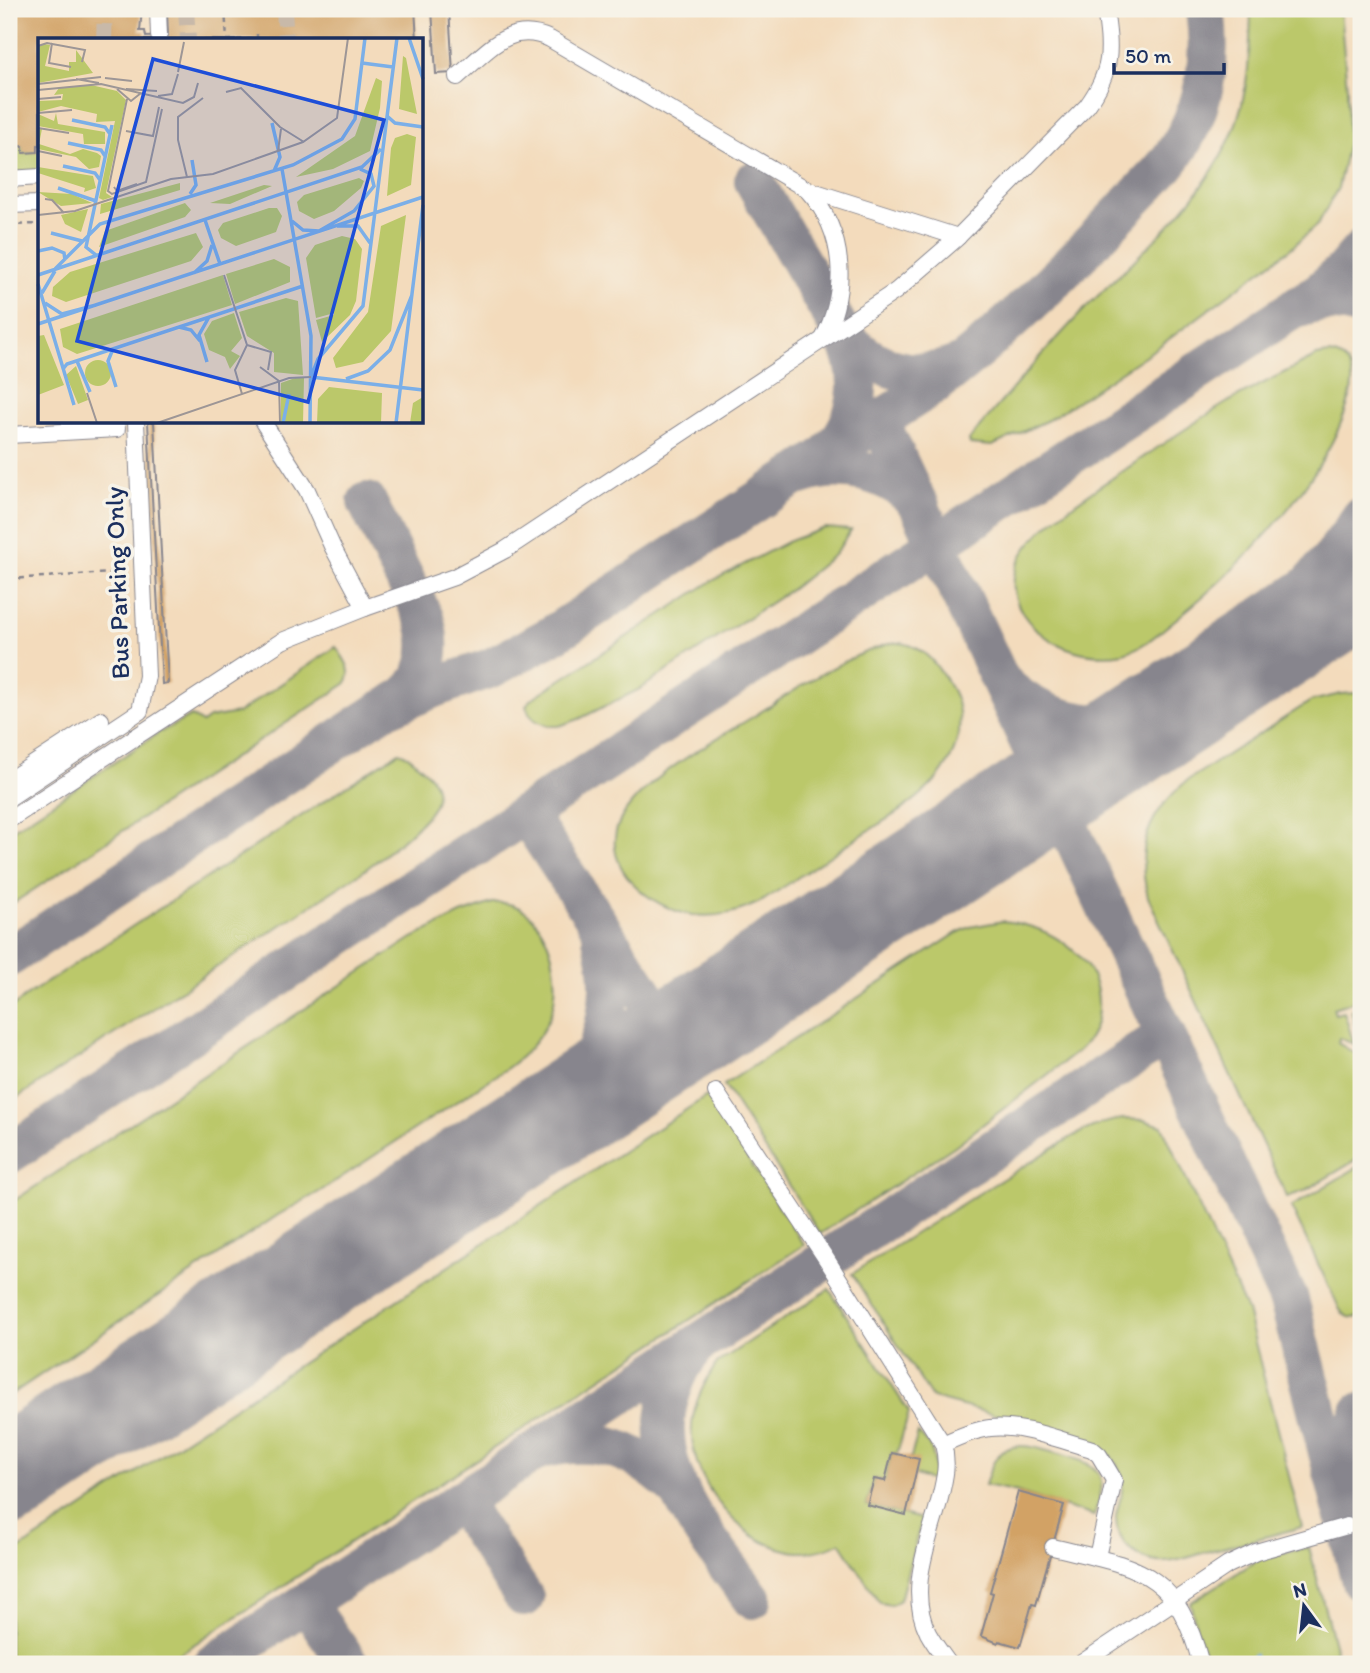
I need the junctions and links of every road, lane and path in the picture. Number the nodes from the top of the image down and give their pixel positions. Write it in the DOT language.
graph roads {
  1 [pos="158,9"];
  2 [pos="225,9"];
  3 [pos="263,9"];
  4 [pos="1105,9"];
  5 [pos="263,14"];
  6 [pos="257,33"];
  7 [pos="159,36"];
  8 [pos="227,38"];
  9 [pos="257,38"];
  10 [pos="457,77"];
  11 [pos="38,177"];
  12 [pos="9,179"];
  13 [pos="806,189"];
  14 [pos="38,204"];
  15 [pos="9,205"];
  16 [pos="38,224"];
  17 [pos="9,225"];
  18 [pos="958,237"];
  19 [pos="821,342"];
  20 [pos="116,424"];
  21 [pos="135,424"];
  22 [pos="264,424"];
  23 [pos="9,435"];
  24 [pos="141,571"];
  25 [pos="9,579"];
  26 [pos="365,608"];
  27 [pos="101,720"];
  28 [pos="9,780"];
  29 [pos="9,798"];
  30 [pos="9,820"];
  31 [pos="716,1092"];
  32 [pos="943,1444"];
  33 [pos="1347,1526"];
  34 [pos="1053,1547"];
  35 [pos="1097,1558"];
  36 [pos="1175,1600"];
  37 [pos="949,1664"];
  38 [pos="1080,1664"];
  39 [pos="1201,1664"];
  1 -- 7 [label="street"];
  2 -- 8 [label="path"];
  3 -- 5 [label="path"];
  4 -- 18 [label="street"];
  6 -- 9 [label="path"];
  10 -- 13 [label="street"];
  11 -- 12 [label="street"];
  13 -- 18 [label="street"];
  13 -- 19 [label="street"];
  14 -- 15 [label="street"];
  16 -- 17 [label="path"];
  18 -- 19 [label="street"];
  19 -- 26 [label="street"];
  20 -- 23 [label="street"];
  21 -- 24 [label="street, Bus Parking Only"];
  22 -- 26 [label="street"];
  24 -- 25 [label="path"];
  24 -- 29 [label="street, Bus Parking Only"];
  26 -- 30 [label="street"];
  27 -- 28 [label="street"];
  31 -- 32 [label="street"];
  32 -- 35 [label="street"];
  32 -- 37 [label="street"];
  33 -- 36 [label="street"];
  34 -- 35 [label="street"];
  35 -- 36 [label="street"];
  36 -- 38 [label="street"];
  36 -- 39 [label="street"];
}
